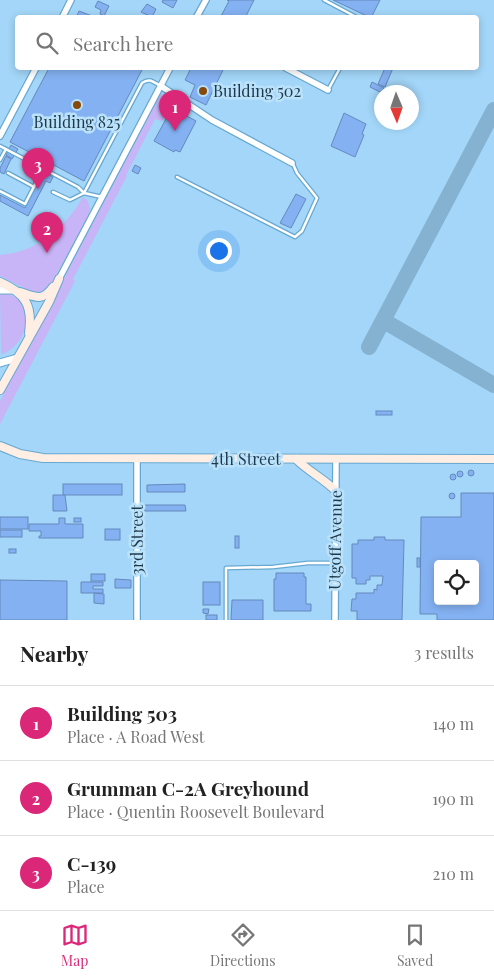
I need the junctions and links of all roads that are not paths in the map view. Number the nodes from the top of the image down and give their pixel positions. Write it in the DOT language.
graph roads {
  1 [pos="71,0"];
  2 [pos="206,0"];
  3 [pos="324,0"];
  4 [pos="64,15"];
  5 [pos="198,15"];
  6 [pos="352,15"];
  7 [pos="35,70"];
  8 [pos="169,70"];
  9 [pos="290,70"];
  10 [pos="339,70"];
  11 [pos="160,86"];
  12 [pos="328,90"];
  13 [pos="0,136"];
  14 [pos="0,146"];
  15 [pos="6,149"];
  16 [pos="0,160"];
  17 [pos="292,163"];
  18 [pos="43,169"];
  19 [pos="8,173"];
  20 [pos="177,177"];
  21 [pos="34,187"];
  22 [pos="0,191"];
  23 [pos="53,192"];
  24 [pos="84,193"];
  25 [pos="102,197"];
  26 [pos="59,279"];
  27 [pos="0,282"];
  28 [pos="0,290"];
  29 [pos="16,290"];
  30 [pos="29,336"];
  31 [pos="17,358"];
  32 [pos="0,364"];
  33 [pos="0,390"];
  34 [pos="0,446"];
  35 [pos="137,459"];
  36 [pos="296,459"];
  37 [pos="336,459"];
  38 [pos="494,460"];
  39 [pos="336,491"];
  40 [pos="335,563"];
  41 [pos="137,620"];
  42 [pos="226,620"];
  43 [pos="335,620"];
  1 -- 4 [label="street"];
  2 -- 5 [label="street"];
  3 -- 6 [label="lane"];
  7 -- 13 [label="street"];
  8 -- 11 [label="street"];
  9 -- 12 [label="street"];
  10 -- 12 [label="lane"];
  11 -- 17 [label="street"];
  11 -- 24 [label="lane"];
  11 -- 25 [label="street"];
  14 -- 15 [label="lane"];
  15 -- 16 [label="lane"];
  15 -- 18 [label="lane"];
  17 -- 20 [label="lane"];
  18 -- 21 [label="lane"];
  18 -- 24 [label="lane"];
  19 -- 21 [label="lane"];
  21 -- 22 [label="lane"];
  23 -- 24 [label="lane"];
  24 -- 25 [label="lane"];
  25 -- 26 [label="street"];
  26 -- 29 [label="main road"];
  26 -- 30 [label="main road"];
  27 -- 29 [label="main road"];
  28 -- 29 [label="street"];
  29 -- 30 [label="main road"];
  30 -- 31 [label="main road"];
  31 -- 32 [label="street"];
  31 -- 33 [label="main road"];
  34 -- 35 [label="main road, 4th Street"];
  35 -- 36 [label="main road, 4th Street"];
  35 -- 41 [label="street, 3rd Street"];
  36 -- 37 [label="main road, 4th Street"];
  36 -- 39 [label="main road"];
  37 -- 38 [label="main road, 4th Street"];
  37 -- 39 [label="street, Utgoff Avenue"];
  39 -- 40 [label="street, Utgoff Avenue"];
  40 -- 42 [label="lane"];
  40 -- 43 [label="street, Utgoff Avenue"];
}
